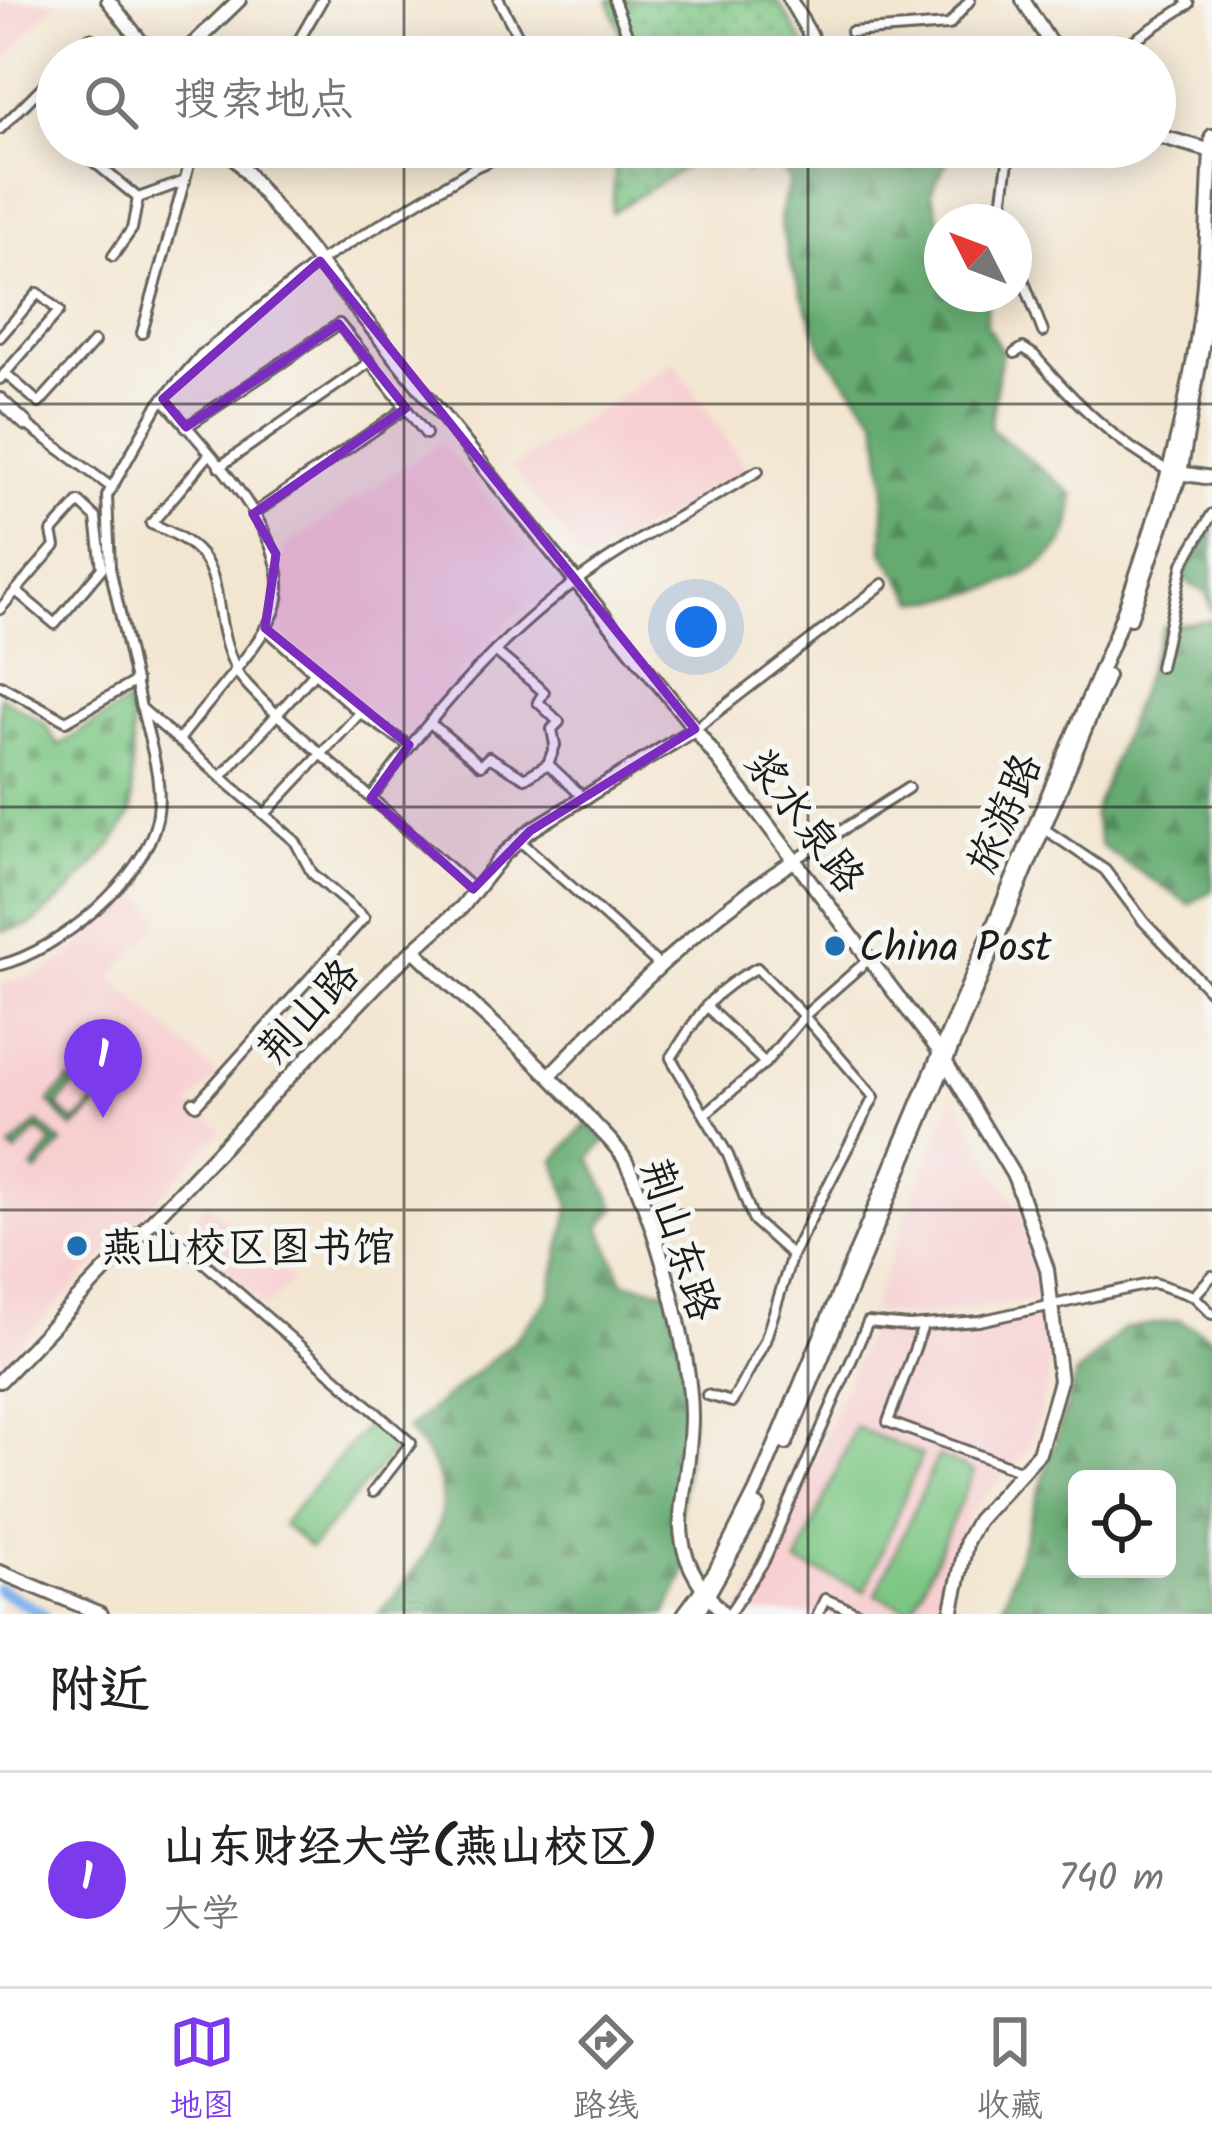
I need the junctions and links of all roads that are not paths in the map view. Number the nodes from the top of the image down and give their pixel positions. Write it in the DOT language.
graph roads {
  1 [pos="108,0"];
  2 [pos="239,0"];
  3 [pos="322,0"];
  4 [pos="499,0"];
  5 [pos="614,0"];
  6 [pos="790,0"];
  7 [pos="970,0"];
  8 [pos="1023,0"];
  9 [pos="1186,0"];
  10 [pos="851,32"];
  11 [pos="137,36"];
  12 [pos="202,36"];
  13 [pos="301,36"];
  14 [pos="518,36"];
  15 [pos="628,36"];
  16 [pos="811,36"];
  17 [pos="1046,36"];
  18 [pos="1140,36"];
  19 [pos="36,93"];
  20 [pos="0,129"];
  21 [pos="1212,136"];
  22 [pos="1176,141"];
  23 [pos="1211,151"];
  24 [pos="103,168"];
  25 [pos="188,168"];
  26 [pos="243,168"];
  27 [pos="474,168"];
  28 [pos="1007,168"];
  29 [pos="184,182"];
  30 [pos="138,198"];
  31 [pos="1004,204"];
  32 [pos="113,256"];
  33 [pos="320,261"];
  34 [pos="1212,290"];
  35 [pos="1032,303"];
  36 [pos="1043,332"];
  37 [pos="142,333"];
  38 [pos="0,338"];
  39 [pos="94,342"];
  40 [pos="1015,353"];
  41 [pos="370,362"];
  42 [pos="2,377"];
  43 [pos="163,399"];
  44 [pos="0,400"];
  45 [pos="406,408"];
  46 [pos="26,424"];
  47 [pos="186,427"];
  48 [pos="426,434"];
  49 [pos="208,455"];
  50 [pos="219,467"];
  51 [pos="758,471"];
  52 [pos="1175,472"];
  53 [pos="1212,478"];
  54 [pos="110,487"];
  55 [pos="253,514"];
  56 [pos="1212,514"];
  57 [pos="577,584"];
  58 [pos="883,584"];
  59 [pos="16,591"];
  60 [pos="0,609"];
  61 [pos="265,628"];
  62 [pos="495,651"];
  63 [pos="235,664"];
  64 [pos="1160,667"];
  65 [pos="315,672"];
  66 [pos="136,681"];
  67 [pos="0,685"];
  68 [pos="141,708"];
  69 [pos="280,712"];
  70 [pos="360,713"];
  71 [pos="430,723"];
  72 [pos="695,729"];
  73 [pos="179,740"];
  74 [pos="410,746"];
  75 [pos="323,754"];
  76 [pos="548,764"];
  77 [pos="221,777"];
  78 [pos="908,788"];
  79 [pos="583,797"];
  80 [pos="371,798"];
  81 [pos="266,814"];
  82 [pos="1038,826"];
  83 [pos="520,841"];
  84 [pos="795,860"];
  85 [pos="473,889"];
  86 [pos="416,953"];
  87 [pos="870,958"];
  88 [pos="657,963"];
  89 [pos="0,965"];
  90 [pos="1212,993"];
  91 [pos="706,1006"];
  92 [pos="804,1016"];
  93 [pos="942,1056"];
  94 [pos="765,1064"];
  95 [pos="550,1075"];
  96 [pos="193,1102"];
  97 [pos="705,1114"];
  98 [pos="154,1220"];
  99 [pos="792,1255"];
  100 [pos="1212,1276"];
  101 [pos="1194,1296"];
  102 [pos="1054,1306"];
  103 [pos="1212,1314"];
  104 [pos="923,1326"];
  105 [pos="0,1381"];
  106 [pos="707,1395"];
  107 [pos="1026,1472"];
  108 [pos="373,1492"];
  109 [pos="0,1572"];
  110 [pos="705,1594"];
  111 [pos="99,1614"];
  112 [pos="684,1614"];
  113 [pos="697,1614"];
  114 [pos="727,1614"];
  115 [pos="818,1614"];
  116 [pos="860,1614"];
  117 [pos="951,1614"];
  1 -- 11 [label="main road"];
  2 -- 12 [label="main road"];
  3 -- 13 [label="street"];
  4 -- 14 [label="street"];
  5 -- 15 [label="street"];
  6 -- 16 [label="main road"];
  7 -- 10 [label="street"];
  8 -- 17 [label="main road"];
  9 -- 18 [label="street"];
  19 -- 20 [label="street"];
  21 -- 23 [label="main road, 旅游路"];
  22 -- 23 [label="main road"];
  23 -- 52 [label="main road, 旅游路"];
  24 -- 30 [label="street"];
  25 -- 29 [label="street"];
  26 -- 33 [label="main road, 浆水泉路"];
  27 -- 33 [label="street"];
  28 -- 31 [label="street"];
  29 -- 30 [label="street"];
  29 -- 37 [label="street"];
  30 -- 32 [label="street"];
  33 -- 43 [label="street"];
  33 -- 57 [label="main road, 浆水泉路"];
  34 -- 52 [label="main road, 旅游路"];
  35 -- 36 [label="street"];
  38 -- 42 [label="street"];
  39 -- 42 [label="street"];
  40 -- 52 [label="street"];
  41 -- 45 [label="street"];
  41 -- 47 [label="street"];
  41 -- 50 [label="street"];
  43 -- 47 [label="street"];
  43 -- 54 [label="street"];
  44 -- 46 [label="main road"];
  45 -- 48 [label="street"];
  45 -- 55 [label="street"];
  46 -- 54 [label="street"];
  47 -- 49 [label="street"];
  49 -- 50 [label="street"];
  49 -- 63 [label="street"];
  50 -- 55 [label="street"];
  51 -- 57 [label="street"];
  52 -- 53 [label="main road"];
  52 -- 82 [label="main road, 旅游路"];
  54 -- 66 [label="street"];
  55 -- 61 [label="street"];
  56 -- 64 [label="street"];
  57 -- 62 [label="street"];
  57 -- 72 [label="main road, 浆水泉路"];
  58 -- 72 [label="street"];
  59 -- 59 [label="street"];
  59 -- 60 [label="street"];
  61 -- 63 [label="street"];
  61 -- 65 [label="street"];
  62 -- 71 [label="street"];
  62 -- 76 [label="street"];
  63 -- 69 [label="street"];
  63 -- 73 [label="street"];
  65 -- 69 [label="street"];
  65 -- 70 [label="street"];
  66 -- 67 [label="street"];
  66 -- 68 [label="street"];
  68 -- 73 [label="street"];
  68 -- 89 [label="street"];
  69 -- 75 [label="street"];
  69 -- 77 [label="street"];
  70 -- 74 [label="street"];
  70 -- 75 [label="street"];
  71 -- 74 [label="street"];
  71 -- 76 [label="street"];
  72 -- 79 [label="main road, 荆山路"];
  72 -- 84 [label="main road, 浆水泉路"];
  73 -- 77 [label="street"];
  74 -- 80 [label="street"];
  75 -- 80 [label="street"];
  75 -- 81 [label="street"];
  76 -- 79 [label="street"];
  77 -- 81 [label="street"];
  78 -- 84 [label="street"];
  79 -- 83 [label="main road, 荆山路"];
  80 -- 85 [label="street"];
  81 -- 96 [label="street"];
  82 -- 90 [label="street"];
  82 -- 93 [label="main road, 旅游路"];
  83 -- 85 [label="main road, 荆山路"];
  83 -- 88 [label="street"];
  84 -- 87 [label="main road, 浆水泉路"];
  84 -- 88 [label="main road"];
  85 -- 86 [label="main road, 荆山路"];
  86 -- 95 [label="main road, 荆山东路"];
  86 -- 98 [label="main road, 荆山路"];
  87 -- 92 [label="street"];
  87 -- 93 [label="main road, 浆水泉路"];
  88 -- 95 [label="main road"];
  91 -- 92 [label="street"];
  91 -- 94 [label="street"];
  91 -- 97 [label="street"];
  92 -- 94 [label="street"];
  92 -- 99 [label="street"];
  93 -- 102 [label="main road, 浆水泉路"];
  93 -- 110 [label="main road, 旅游路"];
  94 -- 97 [label="street"];
  95 -- 110 [label="main road, 荆山东路"];
  97 -- 99 [label="street"];
  98 -- 105 [label="main road, 荆山路"];
  98 -- 108 [label="street"];
  99 -- 106 [label="street"];
  100 -- 101 [label="street"];
  101 -- 102 [label="street"];
  101 -- 103 [label="street"];
  102 -- 104 [label="street"];
  102 -- 107 [label="main road, 浆水泉路"];
  104 -- 107 [label="street"];
  104 -- 114 [label="street"];
  107 -- 117 [label="main road, 浆水泉路"];
  109 -- 111 [label="main road"];
  110 -- 112 [label="main road, 旅游路"];
  110 -- 113 [label="main road, 旅游路"];
  110 -- 114 [label="main road, 荆山东路"];
  115 -- 116 [label="street"];
}
